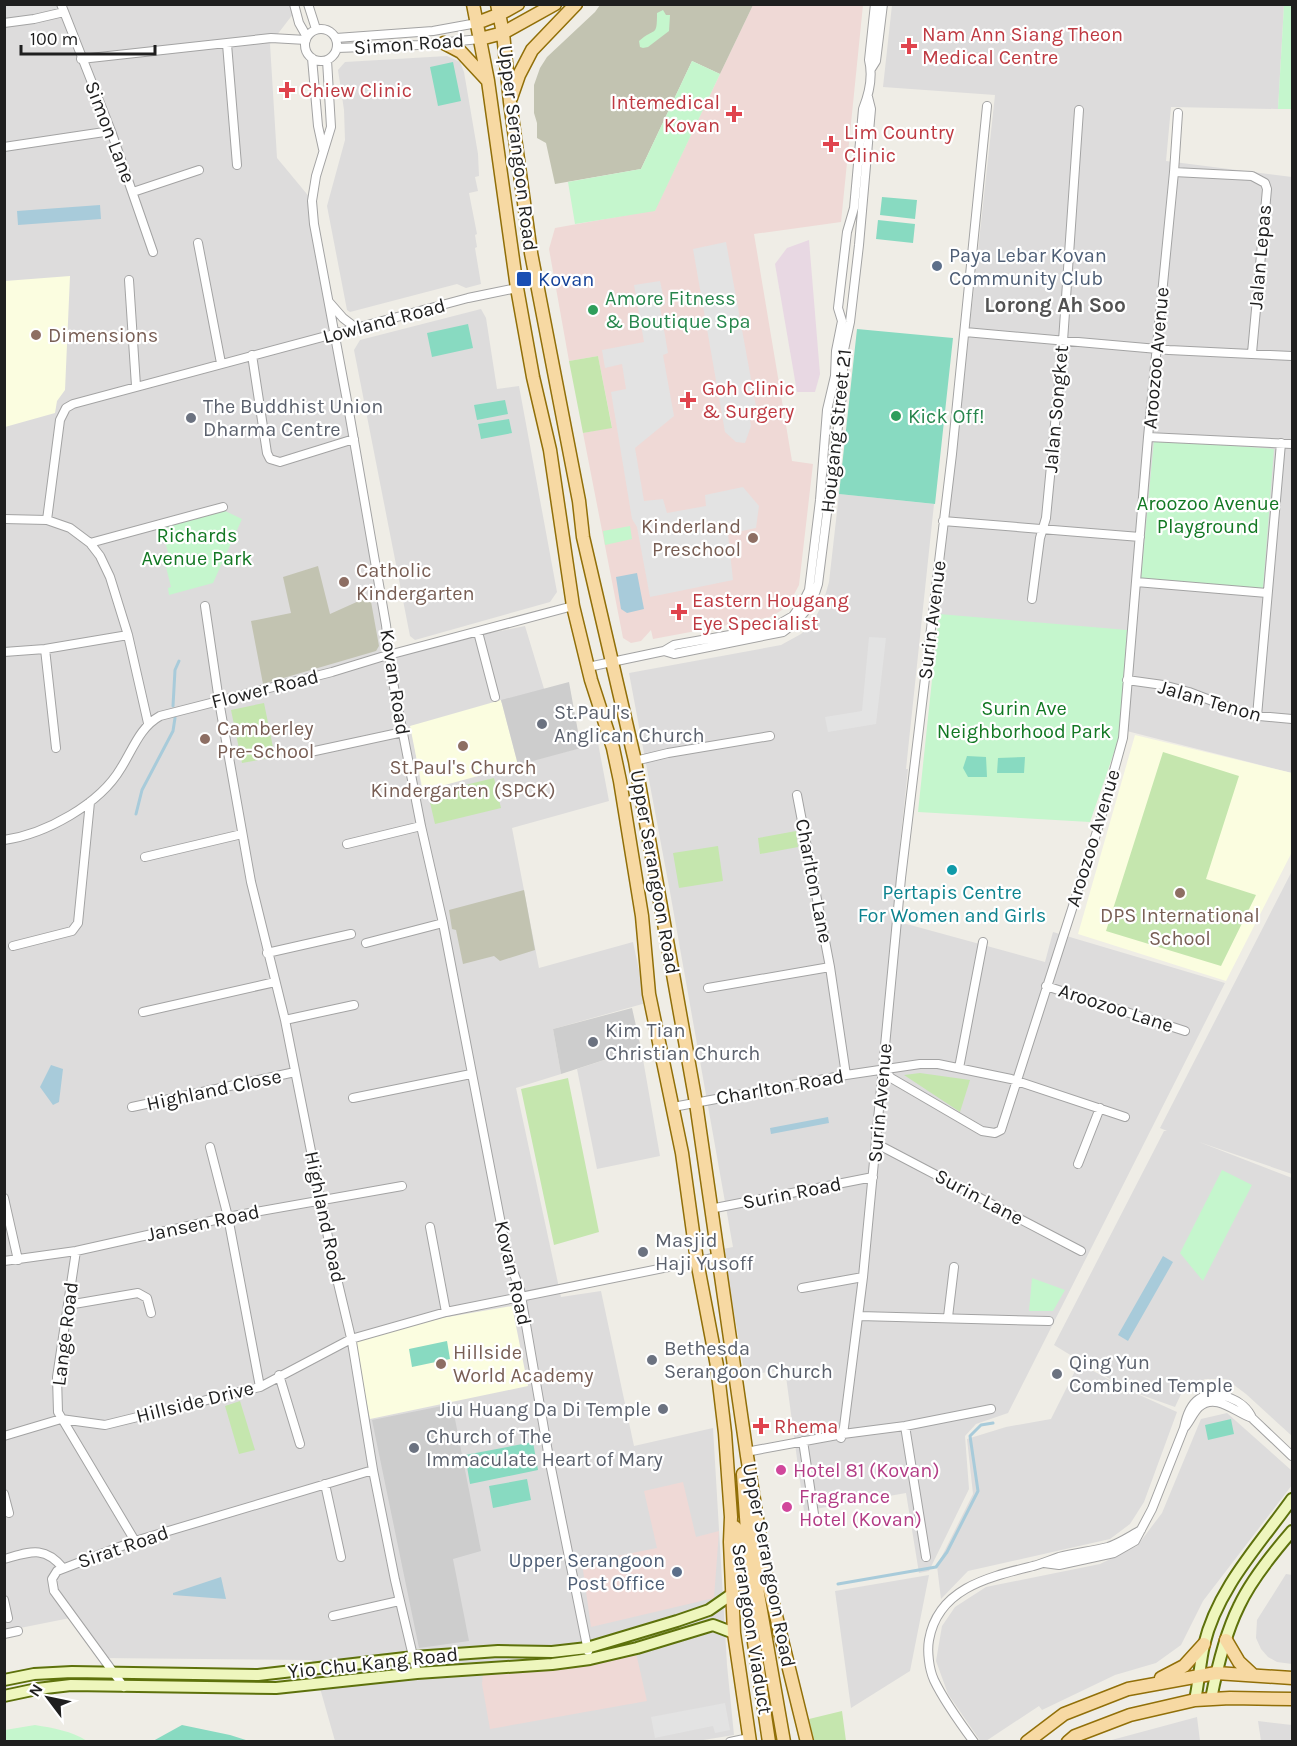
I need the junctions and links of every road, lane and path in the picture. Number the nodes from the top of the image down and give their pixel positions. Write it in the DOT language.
graph roads {
  1 [pos="294,4"];
  2 [pos="308,4"];
  3 [pos="473,4"];
  4 [pos="518,4"];
  5 [pos="555,4"];
  6 [pos="576,4"];
  7 [pos="875,4"];
  8 [pos="883,4"];
  9 [pos="63,8"];
  10 [pos="498,9"];
  11 [pos="298,20"];
  12 [pos="477,23"];
  13 [pos="4,24"];
  14 [pos="316,29"];
  15 [pos="503,33"];
  16 [pos="287,38"];
  17 [pos="307,38"];
  18 [pos="336,38"];
  19 [pos="480,39"];
  20 [pos="444,43"];
  21 [pos="227,44"];
  22 [pos="337,48"];
  23 [pos="312,58"];
  24 [pos="81,59"];
  25 [pos="327,60"];
  26 [pos="871,69"];
  27 [pos="488,81"];
  28 [pos="868,95"];
  29 [pos="510,102"];
  30 [pos="987,106"];
  31 [pos="1079,110"];
  32 [pos="1178,114"];
  33 [pos="111,131"];
  34 [pos="4,147"];
  35 [pos="323,149"];
  36 [pos="237,165"];
  37 [pos="199,170"];
  38 [pos="1174,172"];
  39 [pos="133,192"];
  40 [pos="198,243"];
  41 [pos="153,252"];
  42 [pos="129,280"];
  43 [pos="517,288"];
  44 [pos="328,301"];
  45 [pos="356,328"];
  46 [pos="965,332"];
  47 [pos="335,334"];
  48 [pos="1063,341"];
  49 [pos="1157,349"];
  50 [pos="1252,353"];
  51 [pos="252,355"];
  52 [pos="1293,356"];
  53 [pos="221,363"];
  54 [pos="136,386"];
  55 [pos="1148,437"];
  56 [pos="354,439"];
  57 [pos="1281,443"];
  58 [pos="1293,444"];
  59 [pos="223,507"];
  60 [pos="4,519"];
  61 [pos="46,520"];
  62 [pos="943,520"];
  63 [pos="1043,529"];
  64 [pos="1140,537"];
  65 [pos="90,543"];
  66 [pos="1136,582"];
  67 [pos="1267,593"];
  68 [pos="1032,599"];
  69 [pos="205,606"];
  70 [pos="573,606"];
  71 [pos="478,632"];
  72 [pos="128,635"];
  73 [pos="45,649"];
  74 [pos="664,651"];
  75 [pos="4,652"];
  76 [pos="390,655"];
  77 [pos="611,662"];
  78 [pos="588,667"];
  79 [pos="1127,680"];
  80 [pos="495,697"];
  81 [pos="219,701"];
  82 [pos="1257,716"];
  83 [pos="1293,719"];
  84 [pos="148,723"];
  85 [pos="403,732"];
  86 [pos="770,736"];
  87 [pos="56,748"];
  88 [pos="301,754"];
  89 [pos="635,761"];
  90 [pos="797,795"];
  91 [pos="90,802"];
  92 [pos="421,826"];
  93 [pos="242,834"];
  94 [pos="4,840"];
  95 [pos="346,844"];
  96 [pos="145,857"];
  97 [pos="443,923"];
  98 [pos="351,934"];
  99 [pos="983,942"];
  100 [pos="366,943"];
  101 [pos="13,946"];
  102 [pos="267,953"];
  103 [pos="830,967"];
  104 [pos="274,982"];
  105 [pos="1046,986"];
  106 [pos="708,988"];
  107 [pos="354,1005"];
  108 [pos="143,1012"];
  109 [pos="285,1020"];
  110 [pos="1185,1030"];
  111 [pos="959,1068"];
  112 [pos="884,1070"];
  113 [pos="295,1072"];
  114 [pos="471,1074"];
  115 [pos="846,1075"];
  116 [pos="1017,1081"];
  117 [pos="353,1098"];
  118 [pos="696,1103"];
  119 [pos="132,1107"];
  120 [pos="673,1107"];
  121 [pos="1100,1108"];
  122 [pos="1125,1117"];
  123 [pos="877,1144"];
  124 [pos="210,1147"];
  125 [pos="1078,1164"];
  126 [pos="873,1177"];
  127 [pos="402,1186"];
  128 [pos="4,1198"];
  129 [pos="321,1199"];
  130 [pos="710,1209"];
  131 [pos="228,1217"];
  132 [pos="430,1227"];
  133 [pos="76,1251"];
  134 [pos="1081,1251"];
  135 [pos="718,1257"];
  136 [pos="18,1260"];
  137 [pos="4,1262"];
  138 [pos="697,1262"];
  139 [pos="954,1267"];
  140 [pos="863,1277"];
  141 [pos="802,1288"];
  142 [pos="521,1295"];
  143 [pos="68,1305"];
  144 [pos="447,1312"];
  145 [pos="151,1313"];
  146 [pos="859,1316"];
  147 [pos="948,1317"];
  148 [pos="1049,1321"];
  149 [pos="351,1339"];
  150 [pos="279,1376"];
  151 [pos="260,1387"];
  152 [pos="740,1404"];
  153 [pos="991,1409"];
  154 [pos="61,1419"];
  155 [pos="905,1426"];
  156 [pos="4,1436"];
  157 [pos="842,1436"];
  158 [pos="803,1443"];
  159 [pos="300,1444"];
  160 [pos="747,1454"];
  161 [pos="1293,1456"];
  162 [pos="373,1470"];
  163 [pos="325,1484"];
  164 [pos="4,1494"];
  165 [pos="1293,1499"];
  166 [pos="9,1513"];
  167 [pos="814,1514"];
  168 [pos="731,1517"];
  169 [pos="1293,1531"];
  170 [pos="135,1541"];
  171 [pos="341,1557"];
  172 [pos="926,1557"];
  173 [pos="4,1559"];
  174 [pos="63,1568"];
  175 [pos="732,1594"];
  176 [pos="4,1600"];
  177 [pos="399,1601"];
  178 [pos="709,1610"];
  179 [pos="333,1616"];
  180 [pos="8,1618"];
  181 [pos="713,1625"];
  182 [pos="18,1631"];
  183 [pos="734,1633"];
  184 [pos="4,1634"];
  185 [pos="1227,1640"];
  186 [pos="1204,1644"];
  187 [pos="589,1653"];
  188 [pos="414,1657"];
  189 [pos="114,1672"];
  190 [pos="1216,1672"];
  191 [pos="417,1673"];
  192 [pos="1253,1675"];
  193 [pos="1200,1676"];
  194 [pos="18,1677"];
  195 [pos="1293,1678"];
  196 [pos="4,1680"];
  197 [pos="124,1687"];
  198 [pos="1128,1689"];
  199 [pos="20,1693"];
  200 [pos="4,1696"];
  201 [pos="1211,1699"];
  202 [pos="1195,1700"];
  203 [pos="1293,1700"];
  204 [pos="750,1740"];
  205 [pos="730,1742"];
  206 [pos="769,1742"];
  207 [pos="784,1742"];
  208 [pos="807,1742"];
  209 [pos="974,1742"];
  210 [pos="1027,1742"];
  211 [pos="1068,1742"];
  1 -- 11 [label="street"];
  2 -- 14 [label="street"];
  3 -- 12 [label="main road, Upper Serangoon Road"];
  4 -- 10 [label="main road"];
  5 -- 15 [label="main road"];
  6 -- 29 [label="main road"];
  7 -- 26 [label="street, Hougang Street 21"];
  8 -- 26 [label="street, Hougang Street 21"];
  9 -- 13 [label="street"];
  9 -- 24 [label="street, Simon Lane"];
  10 -- 12 [label="main road"];
  10 -- 15 [label="main road, Upper Serangoon Road"];
  11 -- 16 [label="street"];
  11 -- 17 [label="street"];
  12 -- 18 [label="street, Simon Road"];
  12 -- 19 [label="main road, Upper Serangoon Road"];
  14 -- 17 [label="street"];
  14 -- 18 [label="street"];
  15 -- 19 [label="main road"];
  15 -- 29 [label="main road, Upper Serangoon Road"];
  16 -- 17 [label="street"];
  16 -- 21 [label="street"];
  17 -- 23 [label="street"];
  18 -- 22 [label="street"];
  19 -- 20 [label="street, Simon Road"];
  19 -- 27 [label="main road, Upper Serangoon Road"];
  20 -- 22 [label="street, Simon Road"];
  20 -- 27 [label="main road"];
  21 -- 24 [label="street"];
  21 -- 36 [label="street"];
  22 -- 25 [label="street"];
  23 -- 25 [label="street"];
  23 -- 35 [label="street, Kovan Road"];
  24 -- 33 [label="street, Simon Lane"];
  25 -- 35 [label="street, Kovan Road"];
  26 -- 28 [label="street, Hougang Street 21"];
  27 -- 43 [label="main road, Upper Serangoon Road"];
  28 -- 74 [label="street, Hougang Street 21"];
  28 -- 74 [label="street, Hougang Street 21"];
  29 -- 77 [label="main road, Upper Serangoon Road"];
  30 -- 46 [label="street, Surin Avenue"];
  31 -- 48 [label="street, Jalan Songket"];
  32 -- 38 [label="street, Aroozoo Avenue"];
  33 -- 34 [label="street"];
  33 -- 39 [label="street, Simon Lane"];
  35 -- 44 [label="street, Kovan Road"];
  37 -- 39 [label="street, Simon Lane"];
  38 -- 49 [label="street, Aroozoo Avenue"];
  38 -- 50 [label="street, Jalan Lepas"];
  39 -- 41 [label="street, Simon Lane"];
  40 -- 53 [label="street"];
  42 -- 54 [label="street"];
  43 -- 45 [label="street, Lowland Road"];
  43 -- 70 [label="main road, Upper Serangoon Road"];
  44 -- 45 [label="street"];
  44 -- 47 [label="street, Kovan Road"];
  45 -- 47 [label="street, Lowland Road"];
  46 -- 48 [label="street"];
  46 -- 62 [label="street, Surin Avenue"];
  47 -- 51 [label="street, Lowland Road"];
  47 -- 56 [label="street, Kovan Road"];
  48 -- 49 [label="street"];
  48 -- 63 [label="street, Jalan Songket"];
  49 -- 50 [label="street"];
  49 -- 55 [label="street, Aroozoo Avenue"];
  50 -- 52 [label="street"];
  51 -- 53 [label="street, Lowland Road"];
  51 -- 56 [label="street"];
  53 -- 54 [label="street, Lowland Road"];
  54 -- 61 [label="street, Lowland Road"];
  55 -- 57 [label="street"];
  55 -- 64 [label="street, Aroozoo Avenue"];
  56 -- 76 [label="street, Kovan Road"];
  57 -- 58 [label="street"];
  57 -- 67 [label="street"];
  59 -- 65 [label="street"];
  60 -- 61 [label="street"];
  61 -- 65 [label="street"];
  62 -- 63 [label="street"];
  62 -- 112 [label="street, Surin Avenue"];
  63 -- 64 [label="street"];
  63 -- 68 [label="street, Jalan Songket"];
  64 -- 66 [label="street, Aroozoo Avenue"];
  65 -- 72 [label="street"];
  66 -- 67 [label="street"];
  66 -- 79 [label="street, Aroozoo Avenue"];
  67 -- 82 [label="street"];
  69 -- 81 [label="street, Highland Road"];
  70 -- 71 [label="street, Flower Road"];
  70 -- 78 [label="main road, Upper Serangoon Road"];
  71 -- 76 [label="street, Flower Road"];
  71 -- 80 [label="street"];
  72 -- 73 [label="street"];
  72 -- 84 [label="street"];
  73 -- 75 [label="street"];
  73 -- 87 [label="street"];
  74 -- 77 [label="street, Hougang Street 21"];
  76 -- 81 [label="street, Flower Road"];
  76 -- 85 [label="street, Kovan Road"];
  77 -- 78 [label="street, Hougang Street 21"];
  77 -- 89 [label="main road, Upper Serangoon Road"];
  78 -- 120 [label="main road, Upper Serangoon Road"];
  79 -- 82 [label="street, Jalan Tenon"];
  79 -- 105 [label="street, Aroozoo Avenue"];
  81 -- 84 [label="street, Flower Road"];
  81 -- 93 [label="street, Highland Road"];
  82 -- 83 [label="street, Jalan Tenon"];
  84 -- 91 [label="street"];
  85 -- 88 [label="street"];
  85 -- 92 [label="street, Kovan Road"];
  86 -- 89 [label="street"];
  89 -- 118 [label="main road, Upper Serangoon Road"];
  90 -- 103 [label="street, Charlton Lane"];
  91 -- 94 [label="street"];
  91 -- 101 [label="street"];
  92 -- 95 [label="street"];
  92 -- 97 [label="street, Kovan Road"];
  93 -- 96 [label="street"];
  93 -- 102 [label="street, Highland Road"];
  97 -- 100 [label="street"];
  97 -- 114 [label="street, Kovan Road"];
  98 -- 102 [label="street"];
  99 -- 111 [label="street"];
  102 -- 104 [label="street, Highland Road"];
  103 -- 106 [label="street, Charlton Lane"];
  103 -- 115 [label="street, Charlton Lane"];
  104 -- 108 [label="street"];
  104 -- 109 [label="street, Highland Road"];
  105 -- 110 [label="street, Aroozoo Lane"];
  105 -- 116 [label="street, Aroozoo Avenue"];
  107 -- 109 [label="street"];
  109 -- 113 [label="street, Highland Road"];
  111 -- 112 [label="street, Charlton Road"];
  111 -- 116 [label="street, Charlton Road"];
  112 -- 115 [label="street, Charlton Road"];
  112 -- 116 [label="street, Aroozoo Avenue"];
  112 -- 123 [label="street, Surin Avenue"];
  113 -- 119 [label="street, Highland Close"];
  113 -- 129 [label="street, Highland Road"];
  114 -- 117 [label="street"];
  114 -- 142 [label="street, Kovan Road"];
  115 -- 118 [label="street, Charlton Road"];
  116 -- 121 [label="street, Charlton Road"];
  118 -- 120 [label="street, Charlton Road"];
  118 -- 130 [label="main road, Upper Serangoon Road"];
  120 -- 138 [label="main road, Upper Serangoon Road"];
  121 -- 122 [label="street, Charlton Road"];
  121 -- 125 [label="street"];
  123 -- 126 [label="street, Surin Avenue"];
  123 -- 134 [label="street, Surin Lane"];
  124 -- 131 [label="street"];
  126 -- 130 [label="street, Surin Road"];
  126 -- 140 [label="street, Surin Avenue"];
  127 -- 129 [label="street, Jansen Road"];
  128 -- 136 [label="street"];
  129 -- 131 [label="street, Jansen Road"];
  129 -- 149 [label="street, Highland Road"];
  130 -- 135 [label="main road, Upper Serangoon Road"];
  131 -- 133 [label="street, Jansen Road"];
  131 -- 151 [label="street"];
  132 -- 144 [label="street"];
  133 -- 136 [label="street, Jansen Road"];
  133 -- 143 [label="street, Lange Road"];
  135 -- 138 [label="street, Hillside Drive"];
  135 -- 152 [label="main road, Upper Serangoon Road"];
  136 -- 137 [label="street, Jansen Road"];
  138 -- 142 [label="street, Hillside Drive"];
  138 -- 168 [label="main road, Upper Serangoon Road"];
  139 -- 147 [label="street"];
  140 -- 141 [label="street"];
  140 -- 146 [label="street, Surin Avenue"];
  142 -- 144 [label="street, Hillside Drive"];
  142 -- 187 [label="street, Kovan Road"];
  143 -- 145 [label="street"];
  143 -- 154 [label="street, Lange Road"];
  144 -- 149 [label="street, Hillside Drive"];
  146 -- 147 [label="street"];
  146 -- 157 [label="street, Surin Avenue"];
  147 -- 148 [label="street"];
  149 -- 150 [label="street, Hillside Drive"];
  149 -- 162 [label="street, Highland Road"];
  150 -- 151 [label="street, Hillside Drive"];
  150 -- 159 [label="street"];
  151 -- 154 [label="street, Hillside Drive"];
  152 -- 160 [label="main road, Upper Serangoon Road"];
  152 -- 207 [label="main road, Serangoon Viaduct"];
  153 -- 155 [label="street"];
  154 -- 156 [label="street, Hillside Drive"];
  154 -- 170 [label="street, Lange Road"];
  155 -- 157 [label="street"];
  155 -- 172 [label="street"];
  157 -- 158 [label="street"];
  158 -- 160 [label="street"];
  158 -- 167 [label="street"];
  160 -- 208 [label="main road, Upper Serangoon Road"];
  161 -- 209 [label="street"];
  162 -- 163 [label="street, Sirat Road"];
  162 -- 177 [label="street, Highland Road"];
  163 -- 170 [label="street, Sirat Road"];
  163 -- 171 [label="street"];
  164 -- 166 [label="street"];
  165 -- 186 [label="main road"];
  168 -- 175 [label="main road, Upper Serangoon Road"];
  168 -- 206 [label="main road, Serangoon Viaduct"];
  169 -- 185 [label="main road"];
  170 -- 174 [label="street, Sirat Road"];
  173 -- 174 [label="street"];
  174 -- 189 [label="street, Sirat Road"];
  175 -- 178 [label="main road, Yio Chu Kang Road"];
  175 -- 183 [label="main road, Upper Serangoon Road"];
  176 -- 180 [label="street"];
  177 -- 179 [label="street"];
  177 -- 188 [label="street, Highland Road"];
  178 -- 181 [label="main road"];
  178 -- 187 [label="main road, Yio Chu Kang Road"];
  181 -- 183 [label="main road"];
  181 -- 187 [label="main road, Yio Chu Kang Road"];
  182 -- 184 [label="street"];
  183 -- 204 [label="main road, Upper Serangoon Road"];
  185 -- 190 [label="main road"];
  185 -- 192 [label="main road"];
  186 -- 193 [label="main road"];
  186 -- 198 [label="main road"];
  187 -- 188 [label="main road, Yio Chu Kang Road"];
  187 -- 191 [label="main road, Yio Chu Kang Road"];
  188 -- 189 [label="main road, Yio Chu Kang Road"];
  188 -- 191 [label="street, Highland Road"];
  189 -- 194 [label="main road, Yio Chu Kang Road"];
  189 -- 197 [label="street, Sirat Road"];
  190 -- 192 [label="main road"];
  190 -- 193 [label="main road"];
  190 -- 201 [label="main road"];
  191 -- 197 [label="main road, Yio Chu Kang Road"];
  192 -- 195 [label="main road"];
  193 -- 198 [label="main road"];
  193 -- 202 [label="main road"];
  194 -- 196 [label="main road, Yio Chu Kang Road"];
  194 -- 199 [label="main road"];
  197 -- 199 [label="main road, Yio Chu Kang Road"];
  198 -- 210 [label="main road"];
  199 -- 200 [label="main road, Yio Chu Kang Road"];
  201 -- 202 [label="main road"];
  201 -- 203 [label="main road"];
  202 -- 211 [label="main road"];
  204 -- 205 [label="street"];
}
